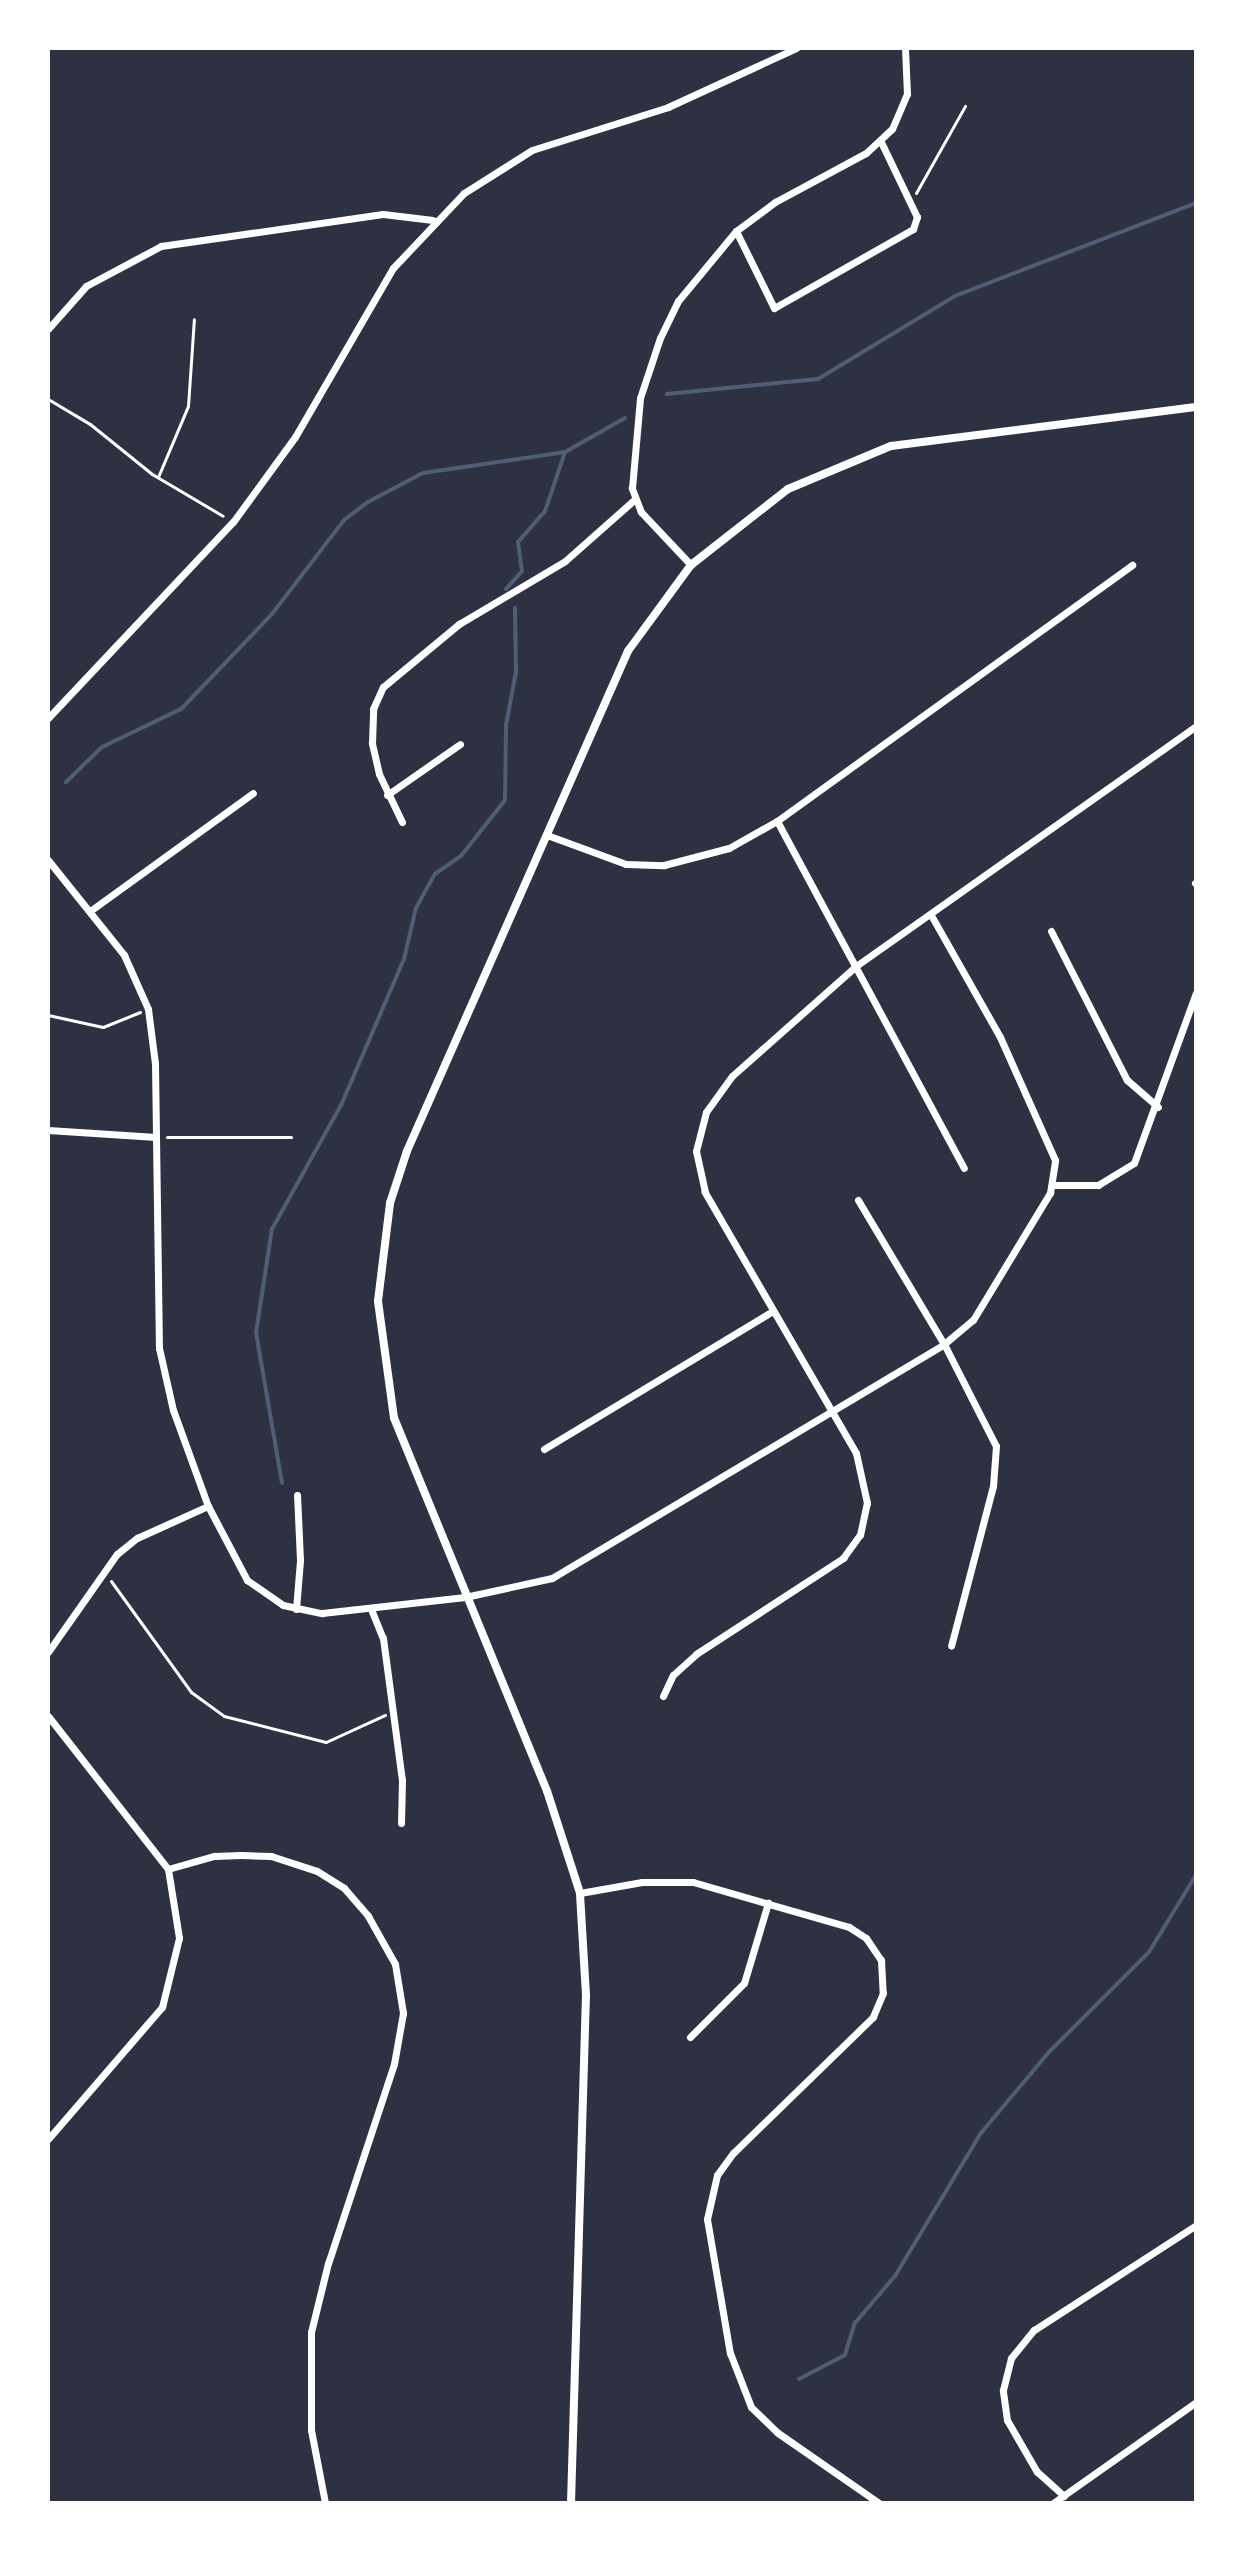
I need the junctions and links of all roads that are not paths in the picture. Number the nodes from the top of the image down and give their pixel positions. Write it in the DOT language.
graph roads {
  1 [pos="796,48"];
  2 [pos="905,48"];
  3 [pos="881,142"];
  4 [pos="433,220"];
  5 [pos="736,231"];
  6 [pos="48,329"];
  7 [pos="1196,407"];
  8 [pos="635,499"];
  9 [pos="691,565"];
  10 [pos="1132,565"];
  11 [pos="48,718"];
  12 [pos="1196,726"];
  13 [pos="460,744"];
  14 [pos="253,793"];
  15 [pos="387,795"];
  16 [pos="777,821"];
  17 [pos="402,822"];
  18 [pos="547,835"];
  19 [pos="48,860"];
  20 [pos="90,911"];
  21 [pos="932,917"];
  22 [pos="1051,931"];
  23 [pos="856,966"];
  24 [pos="1196,993"];
  25 [pos="1158,1107"];
  26 [pos="48,1130"];
  27 [pos="156,1137"];
  28 [pos="964,1168"];
  29 [pos="1053,1185"];
  30 [pos="858,1200"];
  31 [pos="773,1311"];
  32 [pos="944,1344"];
  33 [pos="833,1411"];
  34 [pos="544,1449"];
  35 [pos="297,1495"];
  36 [pos="208,1506"];
  37 [pos="465,1597"];
  38 [pos="296,1609"];
  39 [pos="371,1609"];
  40 [pos="951,1646"];
  41 [pos="48,1652"];
  42 [pos="663,1696"];
  43 [pos="48,1716"];
  44 [pos="401,1823"];
  45 [pos="168,1869"];
  46 [pos="580,1893"];
  47 [pos="768,1903"];
  48 [pos="690,2037"];
  49 [pos="48,2139"];
  50 [pos="1196,2225"];
  51 [pos="1196,2402"];
  52 [pos="1064,2496"];
  53 [pos="325,2503"];
  54 [pos="571,2503"];
  55 [pos="879,2503"];
  56 [pos="1053,2503"];
  1 -- 4 [label="street"];
  2 -- 3 [label="street"];
  3 -- 5 [label="street"];
  3 -- 5 [label="street"];
  4 -- 6 [label="street"];
  4 -- 11 [label="street"];
  5 -- 8 [label="street"];
  7 -- 9 [label="street"];
  8 -- 9 [label="street"];
  8 -- 15 [label="street"];
  9 -- 18 [label="street"];
  10 -- 16 [label="street"];
  12 -- 21 [label="street"];
  13 -- 15 [label="street"];
  14 -- 20 [label="street"];
  15 -- 17 [label="street"];
  16 -- 18 [label="street"];
  16 -- 23 [label="street"];
  18 -- 37 [label="street"];
  19 -- 20 [label="street"];
  20 -- 27 [label="street"];
  21 -- 23 [label="street"];
  21 -- 29 [label="street"];
  22 -- 25 [label="street"];
  23 -- 28 [label="street"];
  23 -- 31 [label="street"];
  24 -- 25 [label="street"];
  25 -- 29 [label="street"];
  26 -- 27 [label="street"];
  27 -- 36 [label="street"];
  29 -- 32 [label="street"];
  30 -- 32 [label="street"];
  31 -- 33 [label="street"];
  31 -- 34 [label="street"];
  32 -- 33 [label="street"];
  32 -- 40 [label="street"];
  33 -- 37 [label="street"];
  33 -- 42 [label="street"];
  35 -- 38 [label="street"];
  36 -- 38 [label="street"];
  36 -- 41 [label="street"];
  37 -- 39 [label="street"];
  37 -- 46 [label="street"];
  38 -- 39 [label="street"];
  39 -- 44 [label="street"];
  43 -- 45 [label="street"];
  45 -- 49 [label="street"];
  45 -- 53 [label="street"];
  46 -- 47 [label="street"];
  46 -- 54 [label="street"];
  47 -- 48 [label="street"];
  47 -- 55 [label="street"];
  50 -- 52 [label="street"];
  51 -- 52 [label="street"];
  52 -- 56 [label="street"];
}
